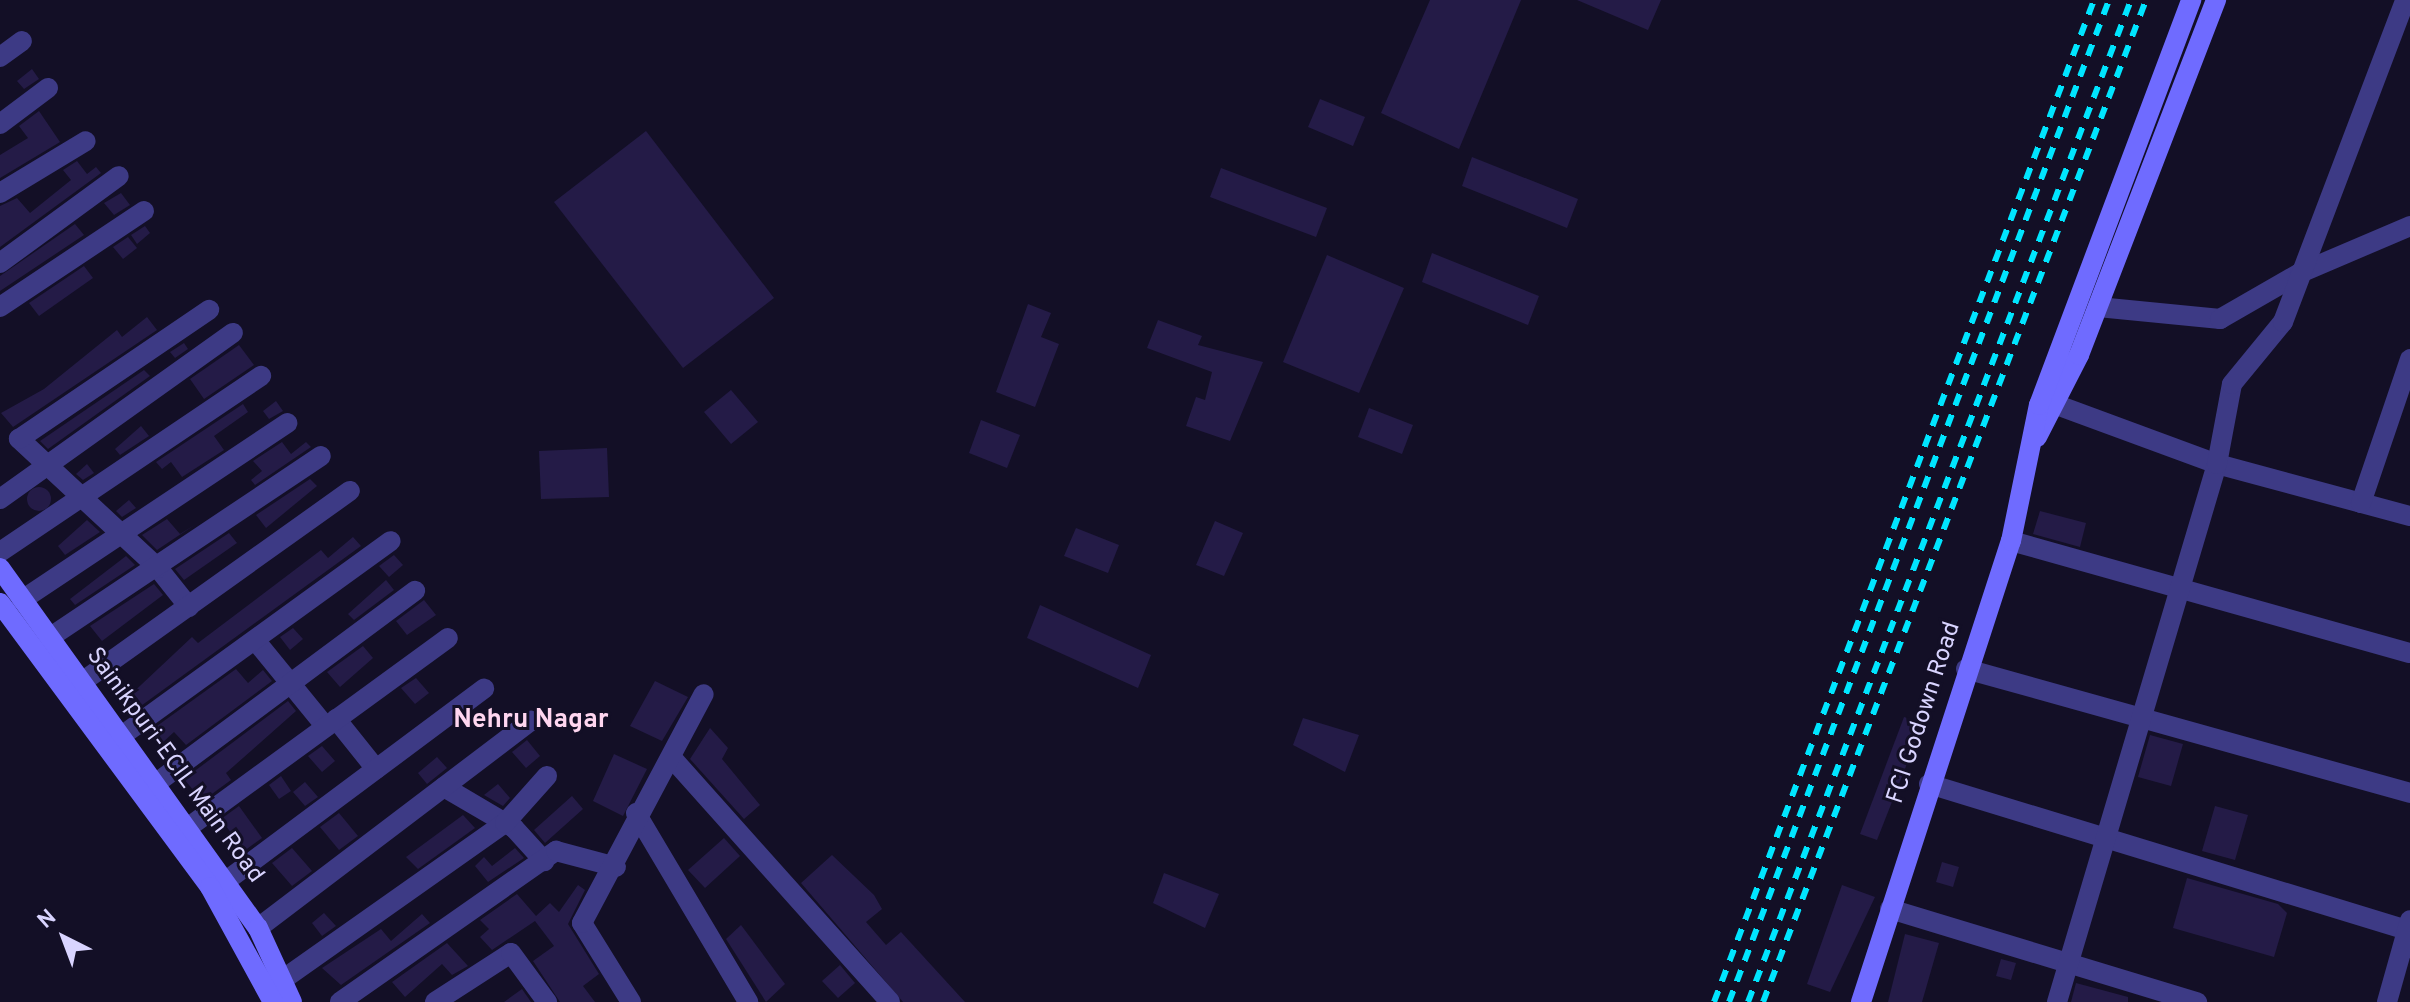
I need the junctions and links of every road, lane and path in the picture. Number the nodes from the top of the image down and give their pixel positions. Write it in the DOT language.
graph roads {
  1 [pos="2191,0"];
  2 [pos="2216,0"];
  3 [pos="2405,0"];
  4 [pos="22,41"];
  5 [pos="0,57"];
  6 [pos="48,88"];
  7 [pos="0,124"];
  8 [pos="86,141"];
  9 [pos="119,176"];
  10 [pos="0,193"];
  11 [pos="144,211"];
  12 [pos="2410,226"];
  13 [pos="0,263"];
  14 [pos="2300,273"];
  15 [pos="0,307"];
  16 [pos="2098,307"];
  17 [pos="209,310"];
  18 [pos="233,333"];
  19 [pos="2409,368"];
  20 [pos="261,376"];
  21 [pos="2057,405"];
  22 [pos="287,423"];
  23 [pos="2035,440"];
  24 [pos="321,456"];
  25 [pos="2217,464"];
  26 [pos="46,465"];
  27 [pos="350,491"];
  28 [pos="0,499"];
  29 [pos="81,499"];
  30 [pos="2361,503"];
  31 [pos="2410,516"];
  32 [pos="122,534"];
  33 [pos="391,541"];
  34 [pos="2011,541"];
  35 [pos="0,552"];
  36 [pos="0,568"];
  37 [pos="158,568"];
  38 [pos="2179,588"];
  39 [pos="415,591"];
  40 [pos="22,600"];
  41 [pos="0,603"];
  42 [pos="189,607"];
  43 [pos="49,638"];
  44 [pos="448,638"];
  45 [pos="255,640"];
  46 [pos="2410,653"];
  47 [pos="1966,669"];
  48 [pos="82,682"];
  49 [pos="290,683"];
  50 [pos="484,689"];
  51 [pos="704,694"];
  52 [pos="531,721"];
  53 [pos="2139,721"];
  54 [pos="331,723"];
  55 [pos="120,737"];
  56 [pos="672,758"];
  57 [pos="376,769"];
  58 [pos="547,776"];
  59 [pos="155,784"];
  60 [pos="1929,784"];
  61 [pos="444,787"];
  62 [pos="2410,793"];
  63 [pos="636,813"];
  64 [pos="505,823"];
  65 [pos="186,829"];
  66 [pos="2103,840"];
  67 [pos="544,861"];
  68 [pos="616,867"];
  69 [pos="226,881"];
  70 [pos="1890,909"];
  71 [pos="2409,927"];
  72 [pos="258,928"];
  73 [pos="2067,966"];
  74 [pos="285,978"];
  75 [pos="273,1002"];
  76 [pos="292,1002"];
  77 [pos="340,1002"];
  78 [pos="435,1002"];
  79 [pos="547,1002"];
  80 [pos="631,1002"];
  81 [pos="748,1002"];
  82 [pos="890,1002"];
  83 [pos="1861,1002"];
  84 [pos="2057,1002"];
  85 [pos="2197,1002"];
  86 [pos="2387,1002"];
  1 -- 23 [label="street, FCI Godown Road"];
  2 -- 16 [label="street, FCI Godown Road"];
  3 -- 14 [label="street"];
  4 -- 5 [label="street"];
  6 -- 7 [label="street"];
  8 -- 10 [label="street"];
  9 -- 13 [label="street"];
  11 -- 15 [label="street"];
  12 -- 14 [label="street"];
  14 -- 16 [label="street"];
  14 -- 25 [label="street"];
  16 -- 21 [label="street, FCI Godown Road"];
  17 -- 26 [label="street"];
  18 -- 26 [label="street"];
  19 -- 30 [label="street"];
  20 -- 29 [label="street"];
  21 -- 23 [label="street, FCI Godown Road"];
  21 -- 25 [label="street"];
  22 -- 32 [label="street"];
  23 -- 34 [label="street, FCI Godown Road"];
  24 -- 37 [label="street"];
  25 -- 30 [label="street"];
  25 -- 38 [label="street"];
  26 -- 28 [label="street"];
  26 -- 29 [label="street"];
  27 -- 42 [label="street"];
  29 -- 32 [label="street"];
  29 -- 35 [label="street"];
  30 -- 31 [label="street"];
  32 -- 37 [label="street"];
  32 -- 40 [label="street"];
  33 -- 45 [label="street"];
  34 -- 38 [label="street"];
  34 -- 47 [label="street, FCI Godown Road"];
  36 -- 40 [label="street, Sainikpuri-ECIL Main Road"];
  37 -- 42 [label="street"];
  37 -- 43 [label="street"];
  38 -- 46 [label="street"];
  38 -- 53 [label="street"];
  39 -- 49 [label="street"];
  40 -- 43 [label="street, Sainikpuri-ECIL Main Road"];
  41 -- 75 [label="street, Sainikpuri-ECIL Main Road"];
  42 -- 48 [label="street"];
  43 -- 48 [label="street, Sainikpuri-ECIL Main Road"];
  44 -- 54 [label="street"];
  45 -- 49 [label="street"];
  45 -- 55 [label="street"];
  47 -- 53 [label="street"];
  47 -- 60 [label="street, FCI Godown Road"];
  48 -- 55 [label="street, Sainikpuri-ECIL Main Road"];
  49 -- 54 [label="street"];
  49 -- 59 [label="street"];
  50 -- 57 [label="street"];
  51 -- 56 [label="street"];
  52 -- 61 [label="street"];
  53 -- 62 [label="street"];
  53 -- 66 [label="street"];
  54 -- 57 [label="street"];
  54 -- 65 [label="street"];
  55 -- 59 [label="street, Sainikpuri-ECIL Main Road"];
  56 -- 63 [label="street"];
  56 -- 82 [label="street"];
  57 -- 69 [label="street"];
  58 -- 64 [label="street"];
  59 -- 65 [label="street, Sainikpuri-ECIL Main Road"];
  60 -- 66 [label="street"];
  60 -- 70 [label="street, FCI Godown Road"];
  61 -- 64 [label="street"];
  61 -- 72 [label="street"];
  63 -- 68 [label="street"];
  63 -- 81 [label="street"];
  64 -- 67 [label="street"];
  64 -- 74 [label="street"];
  65 -- 69 [label="street, Sainikpuri-ECIL Main Road"];
  66 -- 71 [label="street"];
  66 -- 73 [label="street"];
  67 -- 68 [label="street"];
  67 -- 77 [label="street"];
  68 -- 80 [label="street"];
  69 -- 72 [label="street, Sainikpuri-ECIL Main Road"];
  70 -- 73 [label="street"];
  70 -- 83 [label="street, FCI Godown Road"];
  71 -- 86 [label="street"];
  72 -- 74 [label="street, Sainikpuri-ECIL Main Road"];
  73 -- 84 [label="street"];
  73 -- 85 [label="street"];
  74 -- 76 [label="street, Sainikpuri-ECIL Main Road"];
  78 -- 79 [label="street"];
}
